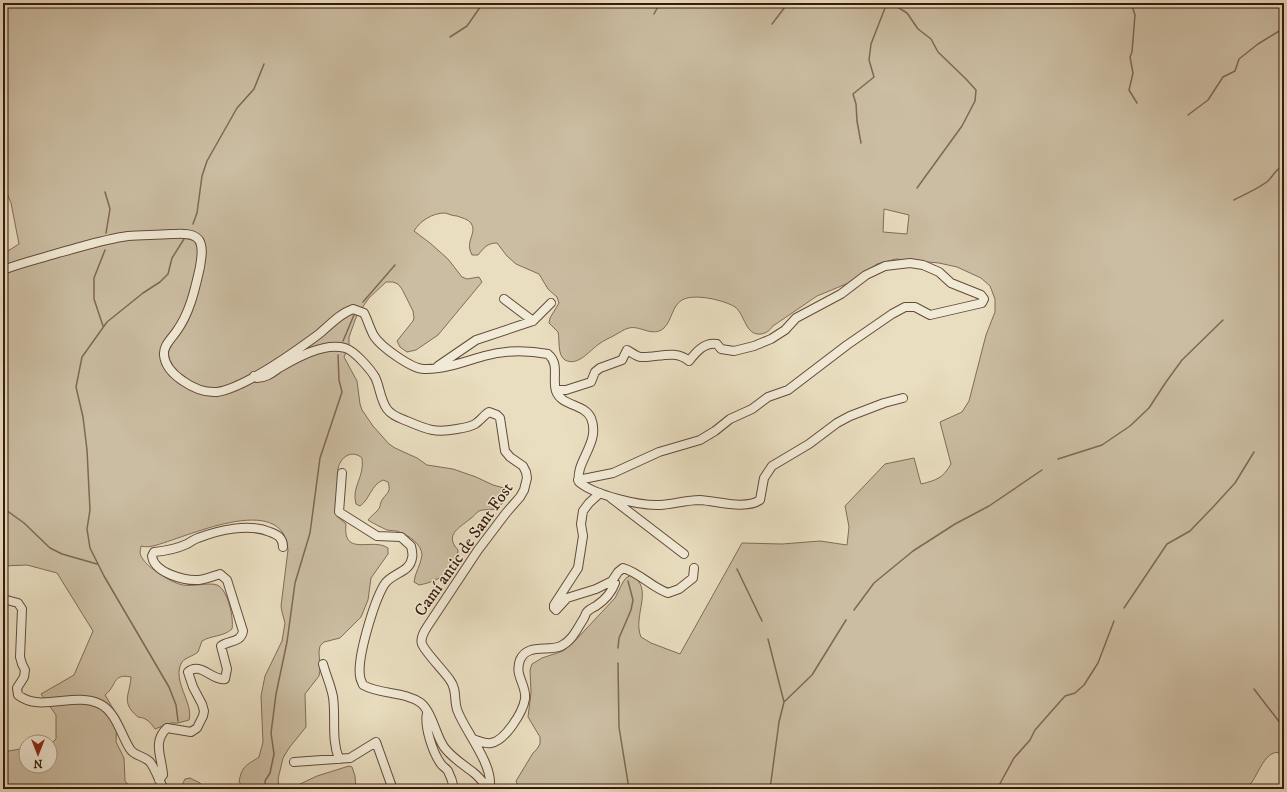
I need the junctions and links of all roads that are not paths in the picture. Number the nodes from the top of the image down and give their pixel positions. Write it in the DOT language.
graph roads {
  1 [pos="3,270"];
  2 [pos="504,299"];
  3 [pos="551,303"];
  4 [pos="533,321"];
  5 [pos="434,369"];
  6 [pos="254,376"];
  7 [pos="556,390"];
  8 [pos="903,398"];
  9 [pos="342,473"];
  10 [pos="578,480"];
  11 [pos="604,495"];
  12 [pos="283,547"];
  13 [pos="684,554"];
  14 [pos="694,568"];
  15 [pos="612,581"];
  16 [pos="3,599"];
  17 [pos="324,664"];
  18 [pos="428,712"];
  19 [pos="481,746"];
  20 [pos="339,759"];
  21 [pos="294,762"];
  22 [pos="159,780"];
  23 [pos="164,789"];
  24 [pos="394,789"];
  25 [pos="454,789"];
  1 -- 6 [label="street"];
  2 -- 4 [label="street"];
  3 -- 4 [label="street"];
  4 -- 5 [label="street"];
  5 -- 6 [label="street"];
  5 -- 7 [label="street"];
  6 -- 19 [label="street, Camí antic de Sant Fost"];
  7 -- 10 [label="street"];
  7 -- 10 [label="street"];
  8 -- 11 [label="street"];
  9 -- 18 [label="street"];
  10 -- 11 [label="street"];
  11 -- 13 [label="street"];
  11 -- 15 [label="street"];
  12 -- 22 [label="street"];
  14 -- 15 [label="street"];
  15 -- 19 [label="street"];
  16 -- 22 [label="street"];
  17 -- 20 [label="street"];
  18 -- 19 [label="street"];
  18 -- 25 [label="street"];
  20 -- 21 [label="street"];
  20 -- 24 [label="street"];
  22 -- 23 [label="street"];
}
